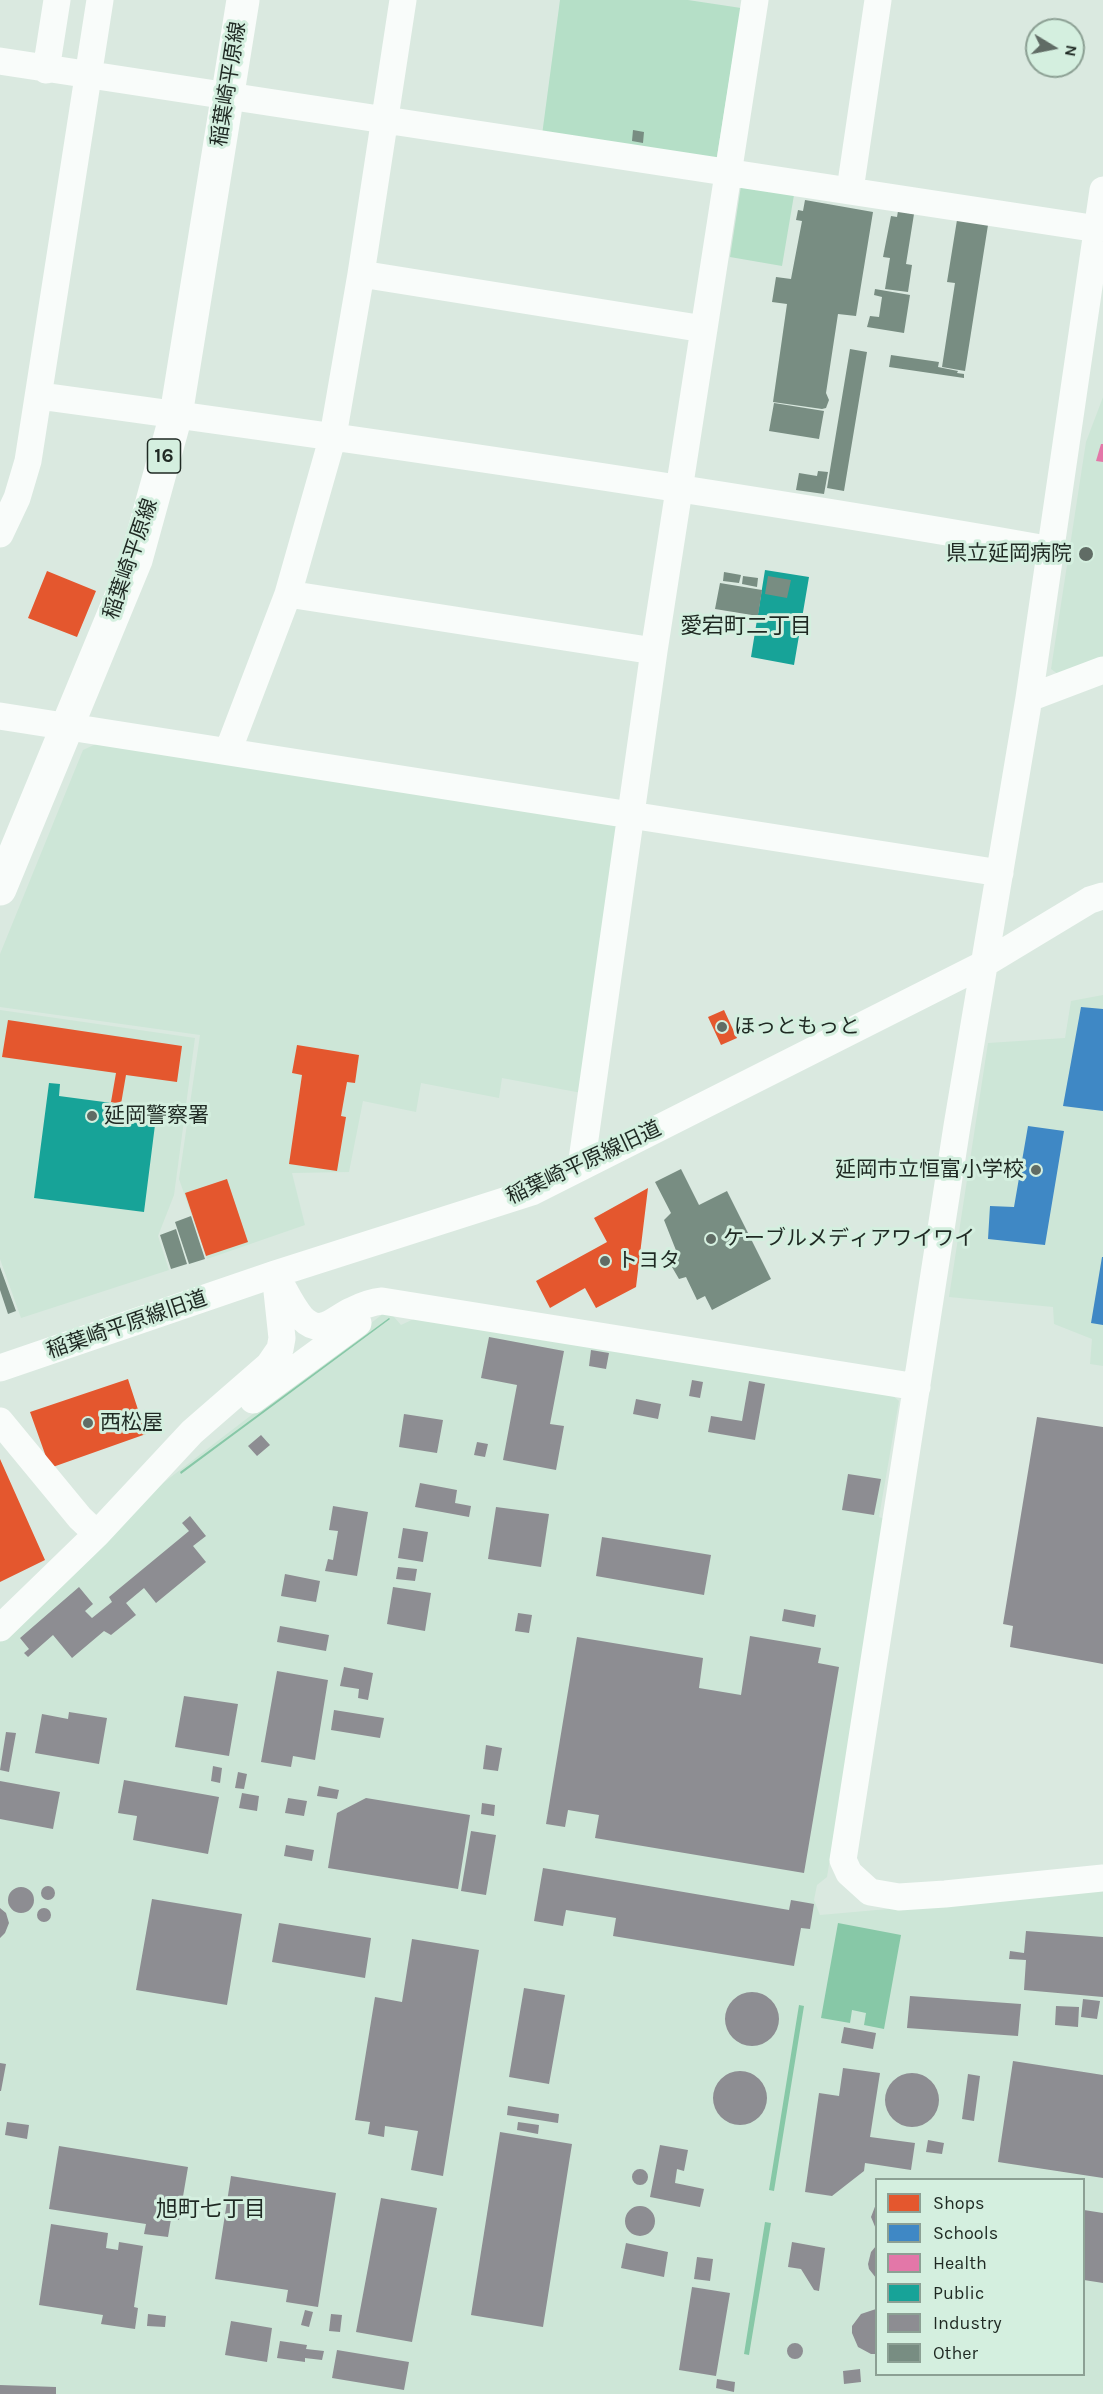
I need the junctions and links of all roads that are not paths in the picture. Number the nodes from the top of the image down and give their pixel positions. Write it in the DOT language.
graph roads {
  1 [pos="57,0"];
  2 [pos="100,0"];
  3 [pos="243,0"];
  4 [pos="403,0"];
  5 [pos="878,0"];
  6 [pos="750,1"];
  7 [pos="0,61"];
  8 [pos="46,70"];
  9 [pos="89,75"];
  10 [pos="228,97"];
  11 [pos="384,120"];
  12 [pos="730,174"];
  13 [pos="850,190"];
  14 [pos="1103,190"];
  15 [pos="1098,229"];
  16 [pos="361,274"];
  17 [pos="704,329"];
  18 [pos="40,396"];
  19 [pos="176,415"];
  20 [pos="333,436"];
  21 [pos="679,488"];
  22 [pos="0,534"];
  23 [pos="1052,550"];
  24 [pos="288,594"];
  25 [pos="654,651"];
  26 [pos="1103,670"];
  27 [pos="1029,698"];
  28 [pos="0,716"];
  29 [pos="66,728"];
  30 [pos="228,751"];
  31 [pos="630,815"];
  32 [pos="1000,873"];
  33 [pos="0,889"];
  34 [pos="1103,896"];
  35 [pos="984,964"];
  36 [pos="582,1167"];
  37 [pos="275,1274"];
  38 [pos="389,1303"];
  39 [pos="303,1319"];
  40 [pos="0,1368"];
  41 [pos="289,1373"];
  42 [pos="917,1387"];
  43 [pos="0,1421"];
  44 [pos="163,1464"];
  45 [pos="97,1534"];
  46 [pos="0,1628"];
  47 [pos="1103,1878"];
  1 -- 8 [label="street"];
  2 -- 9 [label="street"];
  3 -- 10 [label="main road, 稲葉崎平原線 / 16"];
  4 -- 11 [label="street"];
  5 -- 13 [label="street"];
  6 -- 12 [label="street"];
  7 -- 8 [label="street"];
  8 -- 9 [label="street"];
  9 -- 10 [label="street"];
  9 -- 18 [label="street"];
  10 -- 11 [label="street"];
  10 -- 19 [label="main road, 稲葉崎平原線 / 16"];
  11 -- 12 [label="street"];
  11 -- 16 [label="street"];
  12 -- 13 [label="street"];
  12 -- 17 [label="street"];
  13 -- 15 [label="street"];
  14 -- 15 [label="street"];
  15 -- 23 [label="street"];
  16 -- 17 [label="street"];
  16 -- 20 [label="street"];
  17 -- 21 [label="street"];
  18 -- 19 [label="street"];
  18 -- 22 [label="street"];
  19 -- 20 [label="street"];
  19 -- 29 [label="main road, 稲葉崎平原線 / 16"];
  20 -- 21 [label="street"];
  20 -- 24 [label="street"];
  21 -- 23 [label="street"];
  21 -- 25 [label="street"];
  23 -- 27 [label="street"];
  24 -- 25 [label="street"];
  24 -- 30 [label="street"];
  25 -- 31 [label="street"];
  26 -- 27 [label="street"];
  27 -- 32 [label="street"];
  28 -- 29 [label="street"];
  29 -- 30 [label="street"];
  29 -- 33 [label="main road, 稲葉崎平原線 / 16"];
  30 -- 31 [label="street"];
  31 -- 32 [label="street"];
  31 -- 36 [label="street"];
  32 -- 35 [label="street"];
  34 -- 35 [label="street, 稲葉崎平原線旧道"];
  35 -- 36 [label="street, 稲葉崎平原線旧道"];
  35 -- 42 [label="street"];
  36 -- 37 [label="street, 稲葉崎平原線旧道"];
  37 -- 39 [label="street"];
  37 -- 40 [label="street, 稲葉崎平原線旧道"];
  37 -- 44 [label="street"];
  38 -- 39 [label="street"];
  38 -- 41 [label="street"];
  38 -- 42 [label="street"];
  39 -- 41 [label="street"];
  41 -- 44 [label="street"];
  42 -- 47 [label="street"];
  43 -- 45 [label="street"];
  44 -- 45 [label="street"];
  45 -- 46 [label="street"];
}
